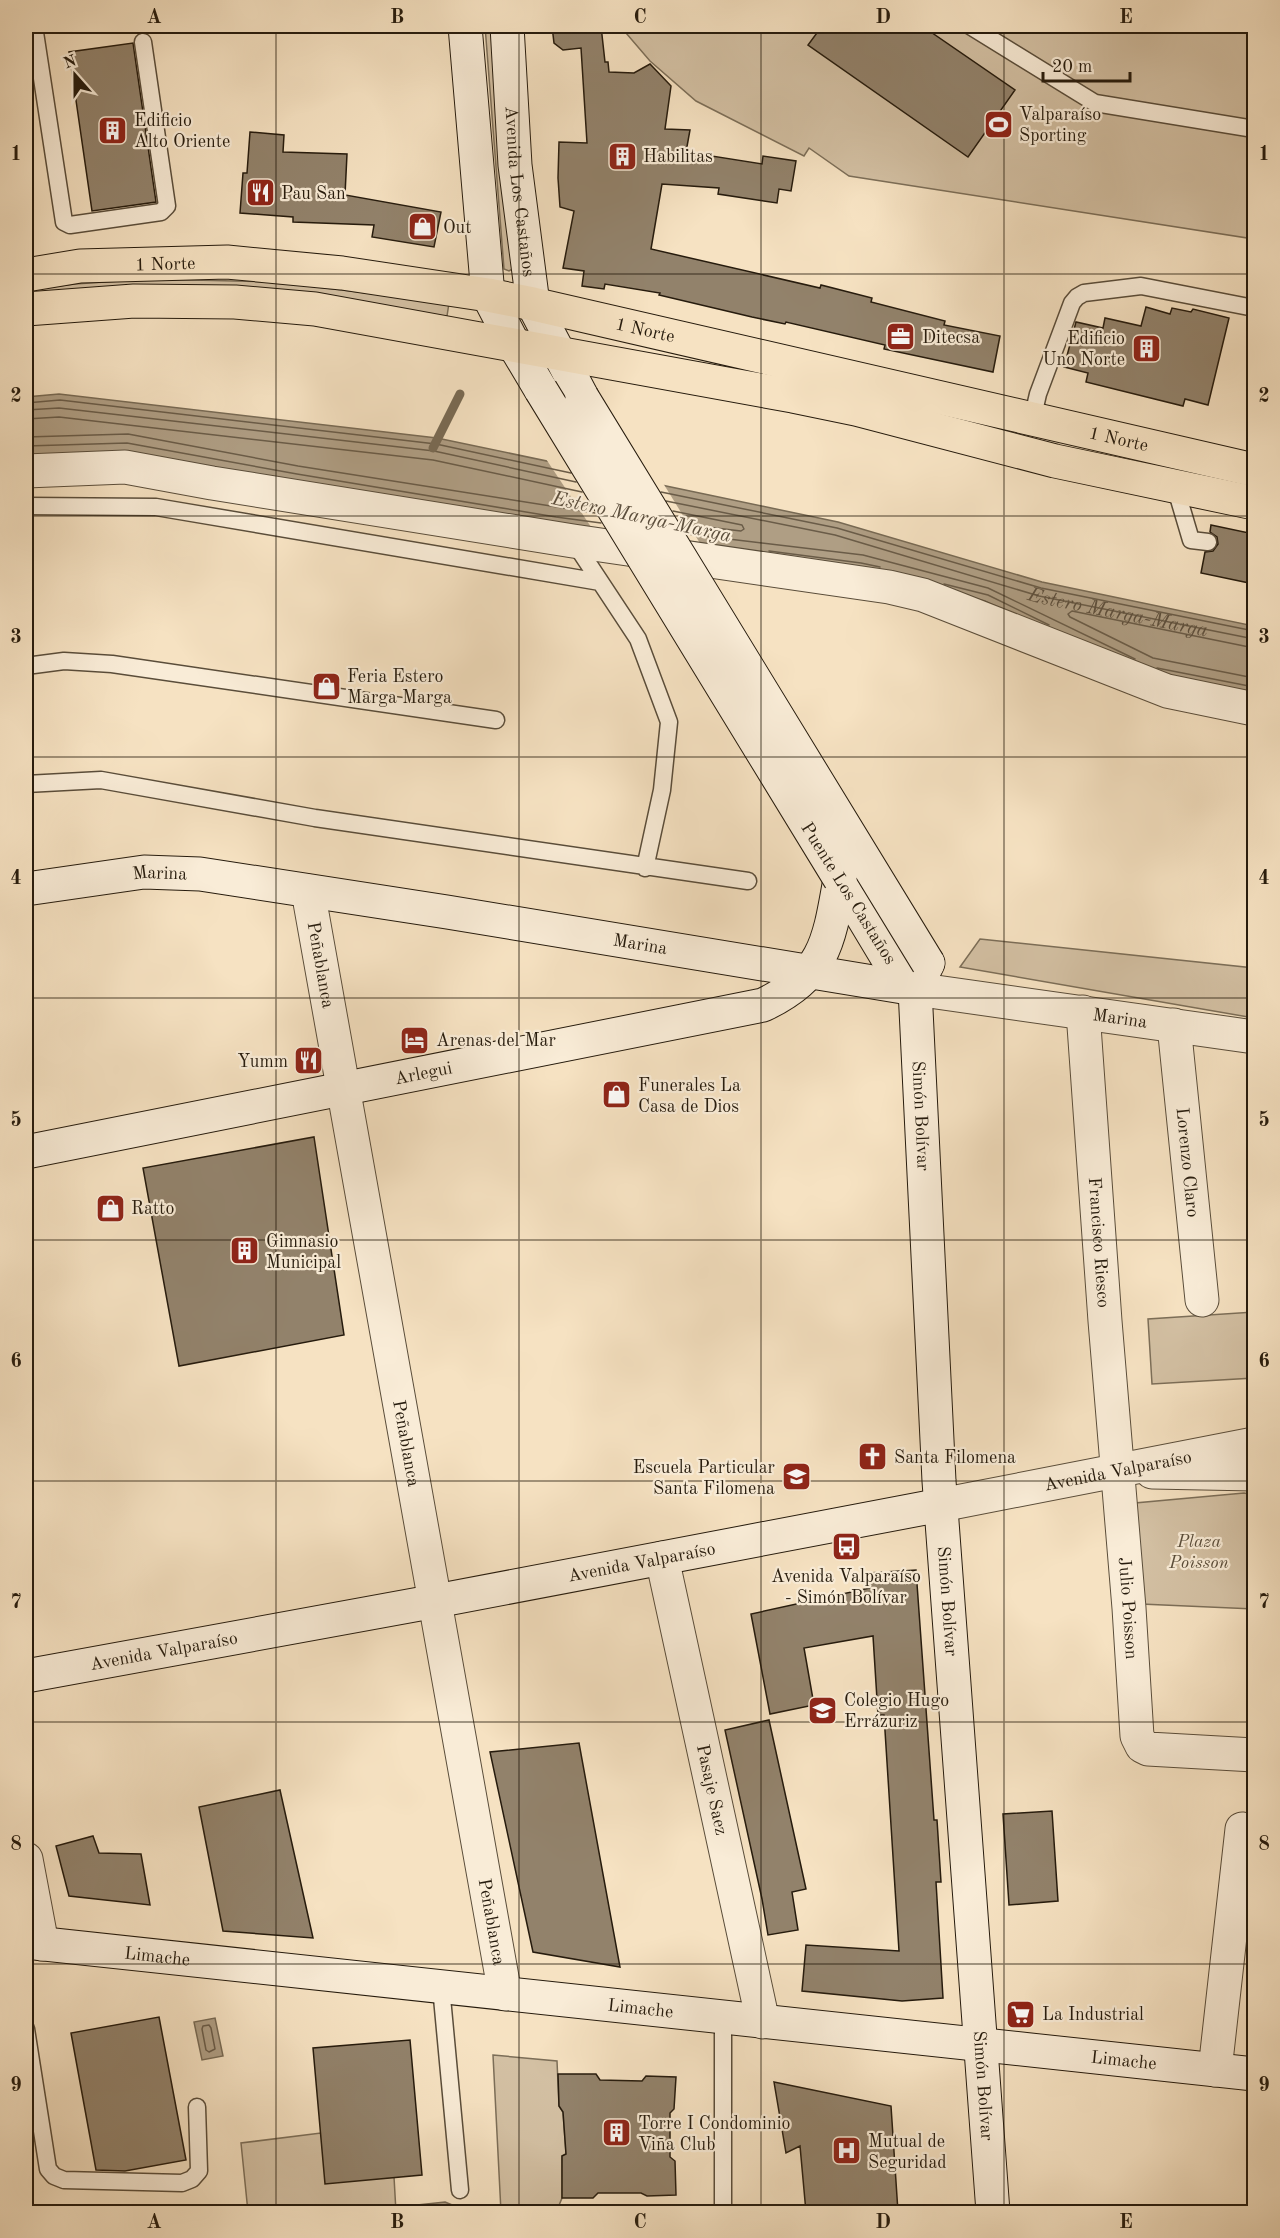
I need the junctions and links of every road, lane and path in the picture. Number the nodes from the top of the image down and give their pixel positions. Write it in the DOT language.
graph roads {
  1 [pos="34,26"];
  2 [pos="465,26"];
  3 [pos="507,26"];
  4 [pos="970,26"];
  5 [pos="142,42"];
  6 [pos="1254,129"];
  7 [pos="26,274"];
  8 [pos="488,295"];
  9 [pos="533,304"];
  10 [pos="1254,308"];
  11 [pos="26,309"];
  12 [pos="513,343"];
  13 [pos="557,352"];
  14 [pos="1032,420"];
  15 [pos="1254,470"];
  16 [pos="26,471"];
  17 [pos="1175,486"];
  18 [pos="1254,503"];
  19 [pos="26,506"];
  20 [pos="573,541"];
  21 [pos="1208,542"];
  22 [pos="600,582"];
  23 [pos="26,666"];
  24 [pos="1254,709"];
  25 [pos="496,720"];
  26 [pos="26,784"];
  27 [pos="645,868"];
  28 [pos="840,879"];
  29 [pos="748,881"];
  30 [pos="26,890"];
  31 [pos="308,891"];
  32 [pos="818,959"];
  33 [pos="921,976"];
  34 [pos="1083,1012"];
  35 [pos="1174,1025"];
  36 [pos="1254,1036"];
  37 [pos="343,1089"];
  38 [pos="26,1152"];
  39 [pos="1202,1300"];
  40 [pos="1254,1444"];
  41 [pos="1118,1471"];
  42 [pos="1254,1474"];
  43 [pos="941,1505"];
  44 [pos="662,1558"];
  45 [pos="436,1601"];
  46 [pos="26,1676"];
  47 [pos="1254,1755"];
  48 [pos="1242,1829"];
  49 [pos="26,1859"];
  50 [pos="34,1943"];
  51 [pos="441,1987"];
  52 [pos="505,1994"];
  53 [pos="723,2018"];
  54 [pos="763,2022"];
  55 [pos="26,2029"];
  56 [pos="980,2045"];
  57 [pos="1215,2070"];
  58 [pos="1254,2074"];
  59 [pos="197,2107"];
  60 [pos="460,2190"];
  61 [pos="723,2212"];
  62 [pos="993,2212"];
  1 -- 5 [label="lane"];
  2 -- 8 [label="main road"];
  3 -- 9 [label="main road, Avenida Los Castaños"];
  4 -- 6 [label="lane"];
  7 -- 8 [label="main road, 1 Norte"];
  8 -- 9 [label="main road, 1 Norte"];
  8 -- 12 [label="main road"];
  9 -- 13 [label="main road, Avenida Los Castaños"];
  9 -- 14 [label="main road, 1 Norte"];
  10 -- 14 [label="lane"];
  11 -- 12 [label="main road, 1 Norte"];
  12 -- 13 [label="main road, 1 Norte"];
  12 -- 28 [label="main road, Puente Los Castaños, bridge"];
  13 -- 17 [label="main road, 1 Norte"];
  13 -- 33 [label="main road, Puente Los Castaños, bridge"];
  14 -- 15 [label="main road, 1 Norte"];
  16 -- 20 [label="main road"];
  17 -- 18 [label="main road, 1 Norte"];
  17 -- 21 [label="lane"];
  19 -- 22 [label="lane"];
  20 -- 22 [label="lane"];
  20 -- 24 [label="main road"];
  22 -- 27 [label="lane"];
  23 -- 25 [label="lane"];
  26 -- 27 [label="lane"];
  27 -- 29 [label="lane"];
  28 -- 32 [label="main road"];
  28 -- 33 [label="main road, Puente Los Castaños"];
  30 -- 31 [label="main road, Marina"];
  31 -- 32 [label="main road, Marina"];
  31 -- 37 [label="main road, Peñablanca"];
  32 -- 33 [label="main road, Marina"];
  32 -- 37 [label="main road, Arlegui"];
  33 -- 34 [label="main road, Marina"];
  33 -- 43 [label="main road, Simón Bolívar"];
  34 -- 35 [label="main road, Marina"];
  34 -- 41 [label="main road, Francisco Riesco"];
  35 -- 36 [label="main road, Marina"];
  35 -- 39 [label="main road, Lorenzo Claro"];
  37 -- 38 [label="main road, Arlegui"];
  37 -- 45 [label="main road, Peñablanca"];
  40 -- 41 [label="main road, Avenida Valparaíso"];
  41 -- 42 [label="main road"];
  41 -- 43 [label="main road, Avenida Valparaíso"];
  41 -- 47 [label="main road, Julio Poisson"];
  43 -- 44 [label="main road, Avenida Valparaíso"];
  43 -- 56 [label="main road, Simón Bolívar"];
  44 -- 45 [label="main road, Avenida Valparaíso"];
  44 -- 54 [label="main road, Pasaje Saez"];
  45 -- 46 [label="main road, Avenida Valparaíso"];
  45 -- 52 [label="main road, Peñablanca"];
  48 -- 57 [label="main road"];
  49 -- 50 [label="main road"];
  50 -- 51 [label="main road, Limache"];
  51 -- 52 [label="main road, Limache"];
  51 -- 60 [label="lane"];
  52 -- 53 [label="main road, Limache"];
  53 -- 54 [label="main road, Limache"];
  53 -- 61 [label="lane"];
  54 -- 56 [label="main road, Limache"];
  55 -- 59 [label="lane"];
  56 -- 57 [label="main road, Limache"];
  56 -- 62 [label="main road, Simón Bolívar"];
  57 -- 58 [label="main road, Limache"];
}
